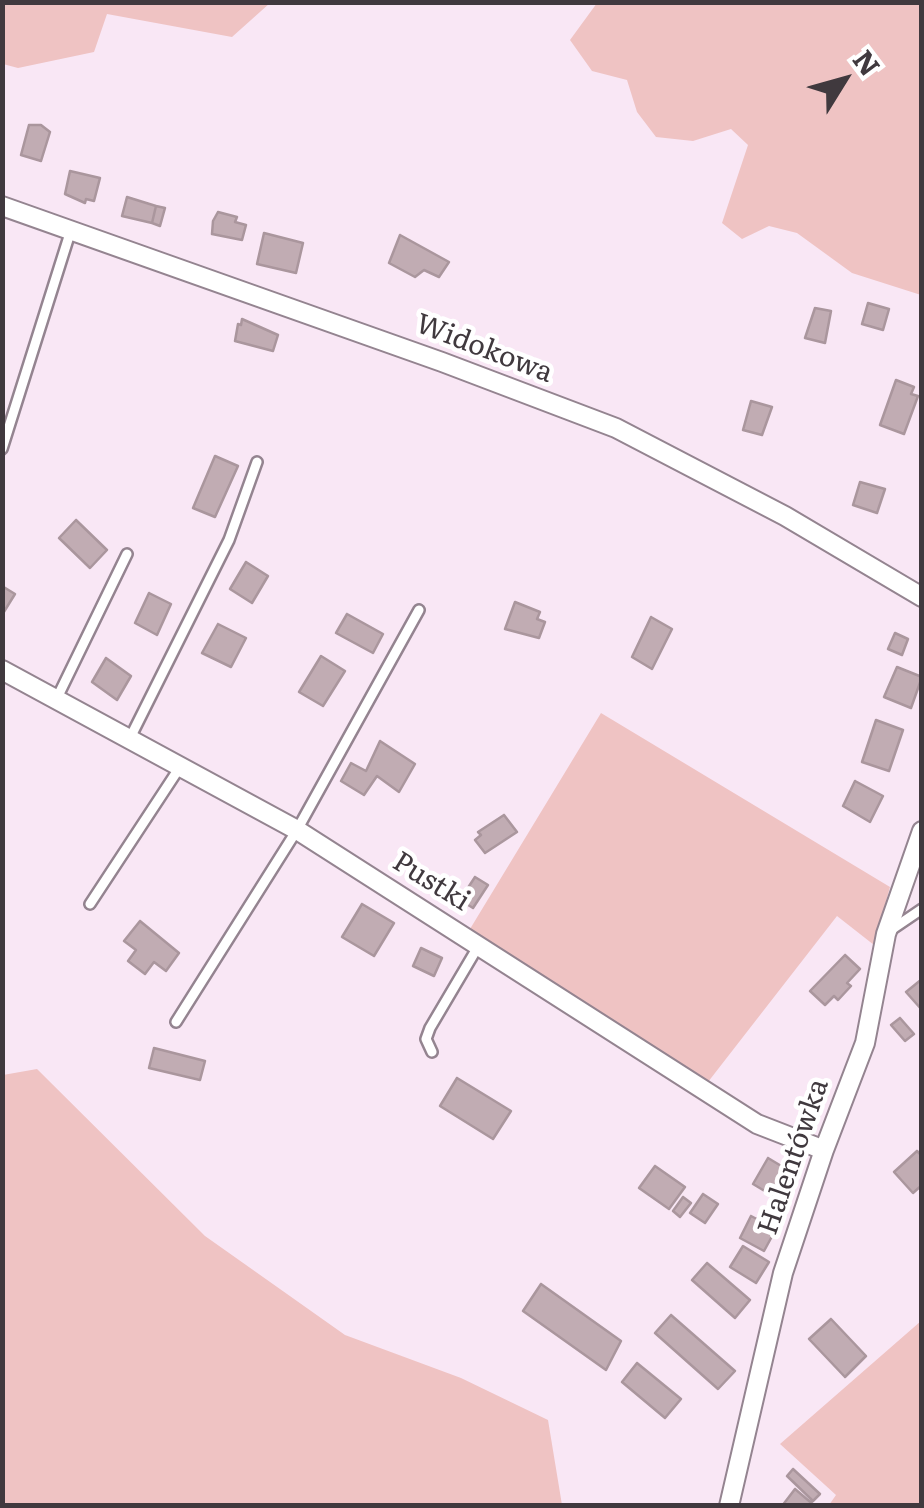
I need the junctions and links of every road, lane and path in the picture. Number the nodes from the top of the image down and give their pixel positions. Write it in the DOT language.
graph roads {
  1 [pos="2,206"];
  2 [pos="72,230"];
  3 [pos="2,449"];
  4 [pos="258,462"];
  5 [pos="128,554"];
  6 [pos="922,597"];
  7 [pos="419,610"];
  8 [pos="2,670"];
  9 [pos="57,698"];
  10 [pos="130,738"];
  11 [pos="180,767"];
  12 [pos="297,830"];
  13 [pos="922,831"];
  14 [pos="90,904"];
  15 [pos="922,909"];
  16 [pos="886,934"];
  17 [pos="479,945"];
  18 [pos="176,1022"];
  19 [pos="432,1052"];
  20 [pos="824,1150"];
  21 [pos="730,1506"];
  1 -- 2 [label="street, Widokowa"];
  2 -- 3 [label="lane"];
  2 -- 6 [label="street, Widokowa"];
  4 -- 10 [label="lane"];
  5 -- 9 [label="lane"];
  7 -- 12 [label="lane"];
  8 -- 9 [label="street, Pustki"];
  9 -- 10 [label="street, Pustki"];
  10 -- 11 [label="street, Pustki"];
  11 -- 12 [label="street, Pustki"];
  11 -- 14 [label="lane"];
  12 -- 17 [label="street, Pustki"];
  12 -- 18 [label="lane"];
  13 -- 16 [label="street, Halentówka"];
  15 -- 16 [label="lane"];
  16 -- 20 [label="street, Halentówka"];
  17 -- 19 [label="lane"];
  17 -- 20 [label="street, Pustki"];
  20 -- 21 [label="street, Halentówka"];
}
